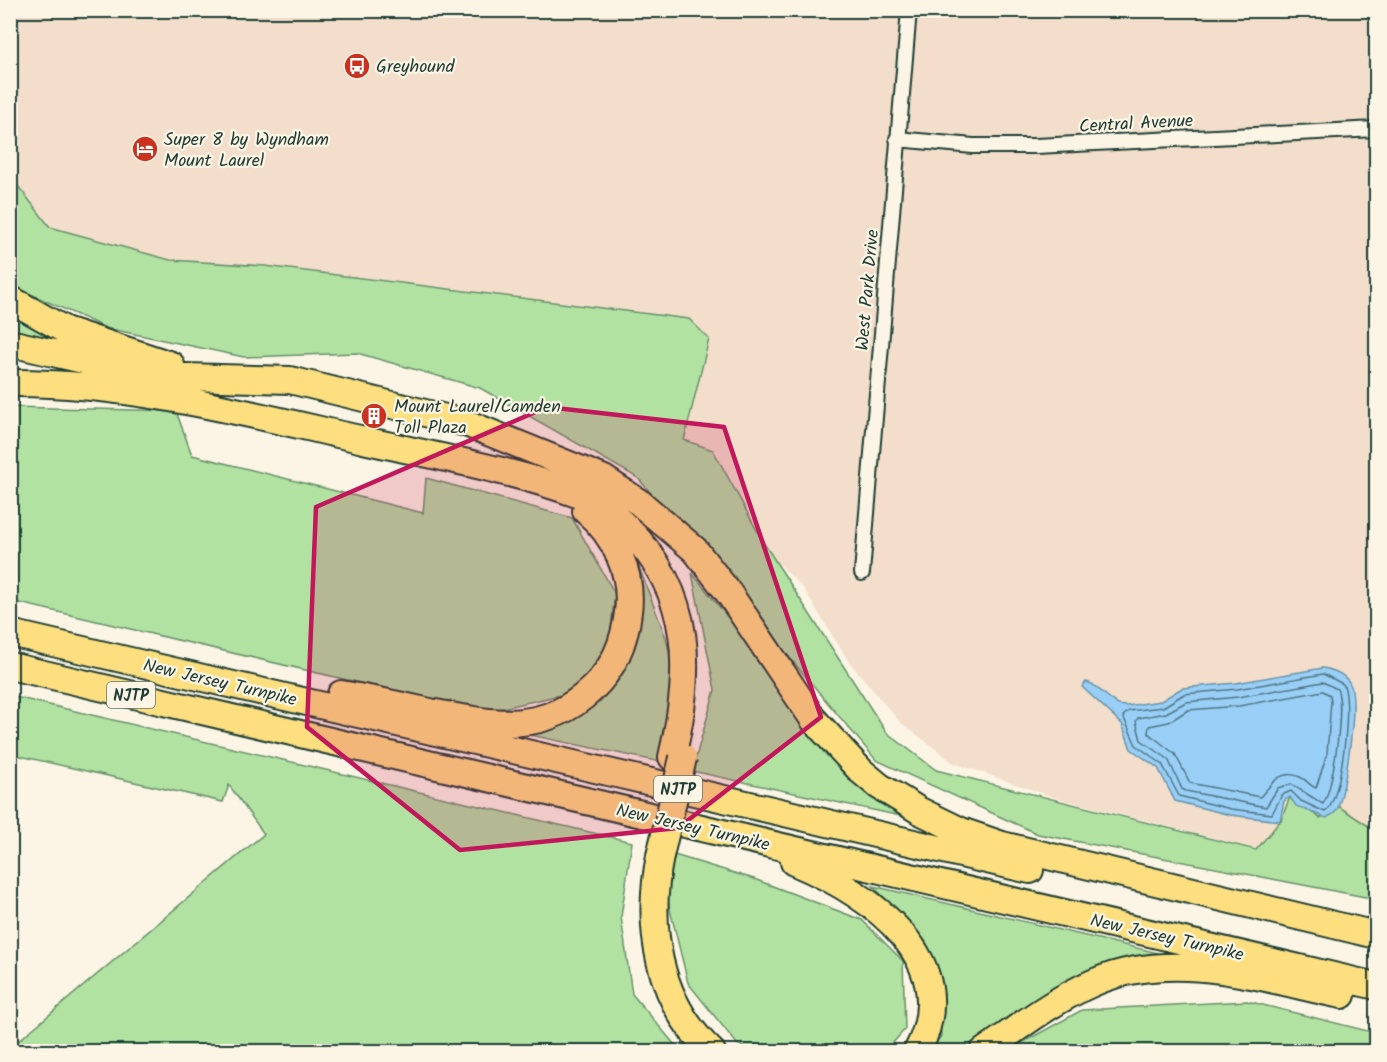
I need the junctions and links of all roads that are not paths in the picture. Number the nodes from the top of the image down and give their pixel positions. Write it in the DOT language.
graph roads {
  1 [pos="909,10"];
  2 [pos="1377,129"];
  3 [pos="897,139"];
  4 [pos="10,299"];
  5 [pos="10,343"];
  6 [pos="10,355"];
  7 [pos="223,379"];
  8 [pos="10,383"];
  9 [pos="214,407"];
  10 [pos="541,453"];
  11 [pos="539,484"];
  12 [pos="862,573"];
  13 [pos="10,633"];
  14 [pos="10,666"];
  15 [pos="152,666"];
  16 [pos="677,758"];
  17 [pos="558,796"];
  18 [pos="655,855"];
  19 [pos="1377,935"];
  20 [pos="1377,949"];
  21 [pos="1377,986"];
  22 [pos="1377,1002"];
  23 [pos="694,1052"];
  24 [pos="712,1052"];
  25 [pos="917,1052"];
  26 [pos="983,1052"];
  1 -- 3 [label="street, West Park Drive"];
  2 -- 3 [label="street, Central Avenue"];
  3 -- 12 [label="street, West Park Drive"];
  4 -- 7 [label="highway"];
  5 -- 7 [label="highway"];
  6 -- 9 [label="highway"];
  7 -- 10 [label="highway"];
  8 -- 9 [label="highway"];
  9 -- 11 [label="highway"];
  10 -- 16 [label="highway"];
  10 -- 19 [label="highway"];
  11 -- 15 [label="highway"];
  11 -- 16 [label="highway"];
  13 -- 15 [label="highway, New Jersey Turnpike / NJTP"];
  14 -- 17 [label="highway, New Jersey Turnpike / NJTP"];
  15 -- 20 [label="highway, New Jersey Turnpike / NJTP"];
  16 -- 18 [label="highway"];
  17 -- 21 [label="highway, New Jersey Turnpike / NJTP"];
  17 -- 25 [label="highway"];
  18 -- 23 [label="highway"];
  18 -- 24 [label="highway"];
  22 -- 26 [label="highway"];
}
